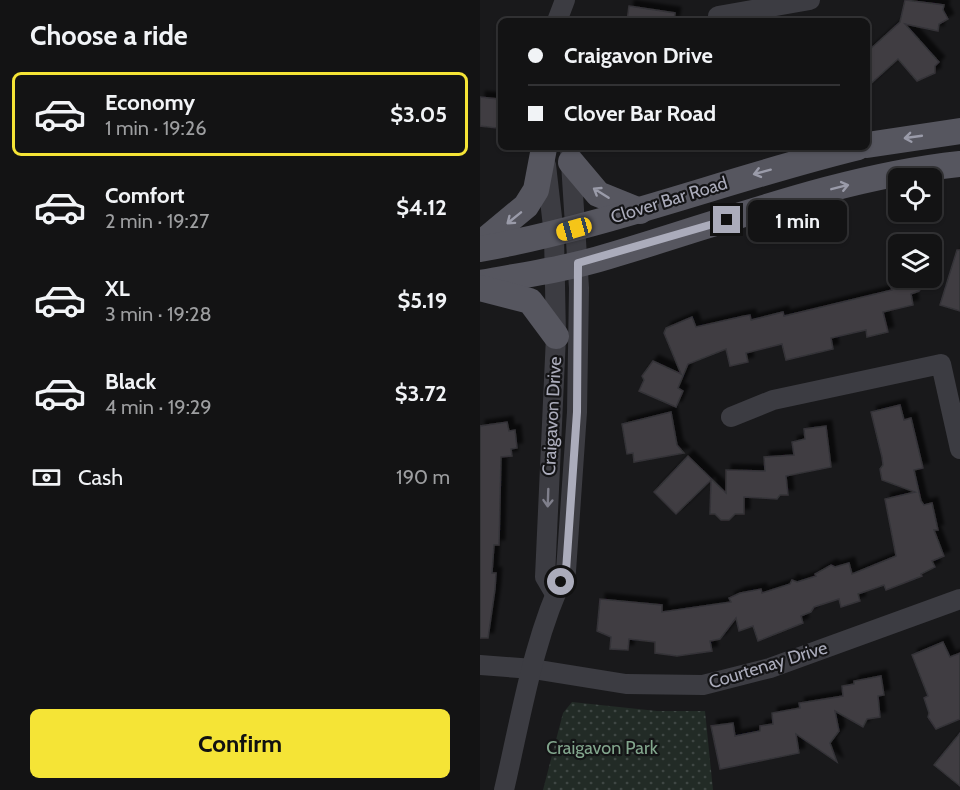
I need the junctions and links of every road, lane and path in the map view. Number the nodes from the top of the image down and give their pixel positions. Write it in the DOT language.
graph roads {
  1 [pos="810,0"];
  2 [pos="718,16"];
  3 [pos="960,131"];
  4 [pos="870,145"];
  5 [pos="543,150"];
  6 [pos="545,150"];
  7 [pos="847,150"];
  8 [pos="570,154"];
  9 [pos="960,164"];
  10 [pos="640,211"];
  11 [pos="564,232"];
  12 [pos="480,244"];
  13 [pos="480,249"];
  14 [pos="567,266"];
  15 [pos="480,283"];
  16 [pos="480,288"];
  17 [pos="556,336"];
  18 [pos="731,417"];
  19 [pos="960,449"];
  20 [pos="555,594"];
  21 [pos="960,599"];
  22 [pos="480,665"];
  23 [pos="533,669"];
  24 [pos="504,790"];
  1 -- 2 [label="street"];
  3 -- 4 [label="main road, one-way"];
  5 -- 12 [label="main road, one-way"];
  6 -- 11 [label="street"];
  7 -- 10 [label="main road, Clover Bar Road, one-way"];
  10 -- 8 [label="main road, one-way"];
  8 -- 11 [label="street"];
  14 -- 9 [label="main road, Clover Bar Road, one-way"];
  10 -- 11 [label="main road, Clover Bar Road"];
  11 -- 13 [label="main road, Clover Bar Road"];
  11 -- 14 [label="street, Craigavon Drive"];
  14 -- 15 [label="main road, Clover Bar Road"];
  14 -- 17 [label="street, Craigavon Drive"];
  14 -- 20 [label="street, Craigavon Drive"];
  16 -- 17 [label="main road"];
  17 -- 20 [label="street, Craigavon Drive, one-way"];
  18 -- 19 [label="street"];
  20 -- 23 [label="street, Craigavon Drive"];
  21 -- 23 [label="street, Courtenay Drive"];
  22 -- 23 [label="street, Courtenay Drive"];
  23 -- 24 [label="street, Craigavon Drive"];
}
